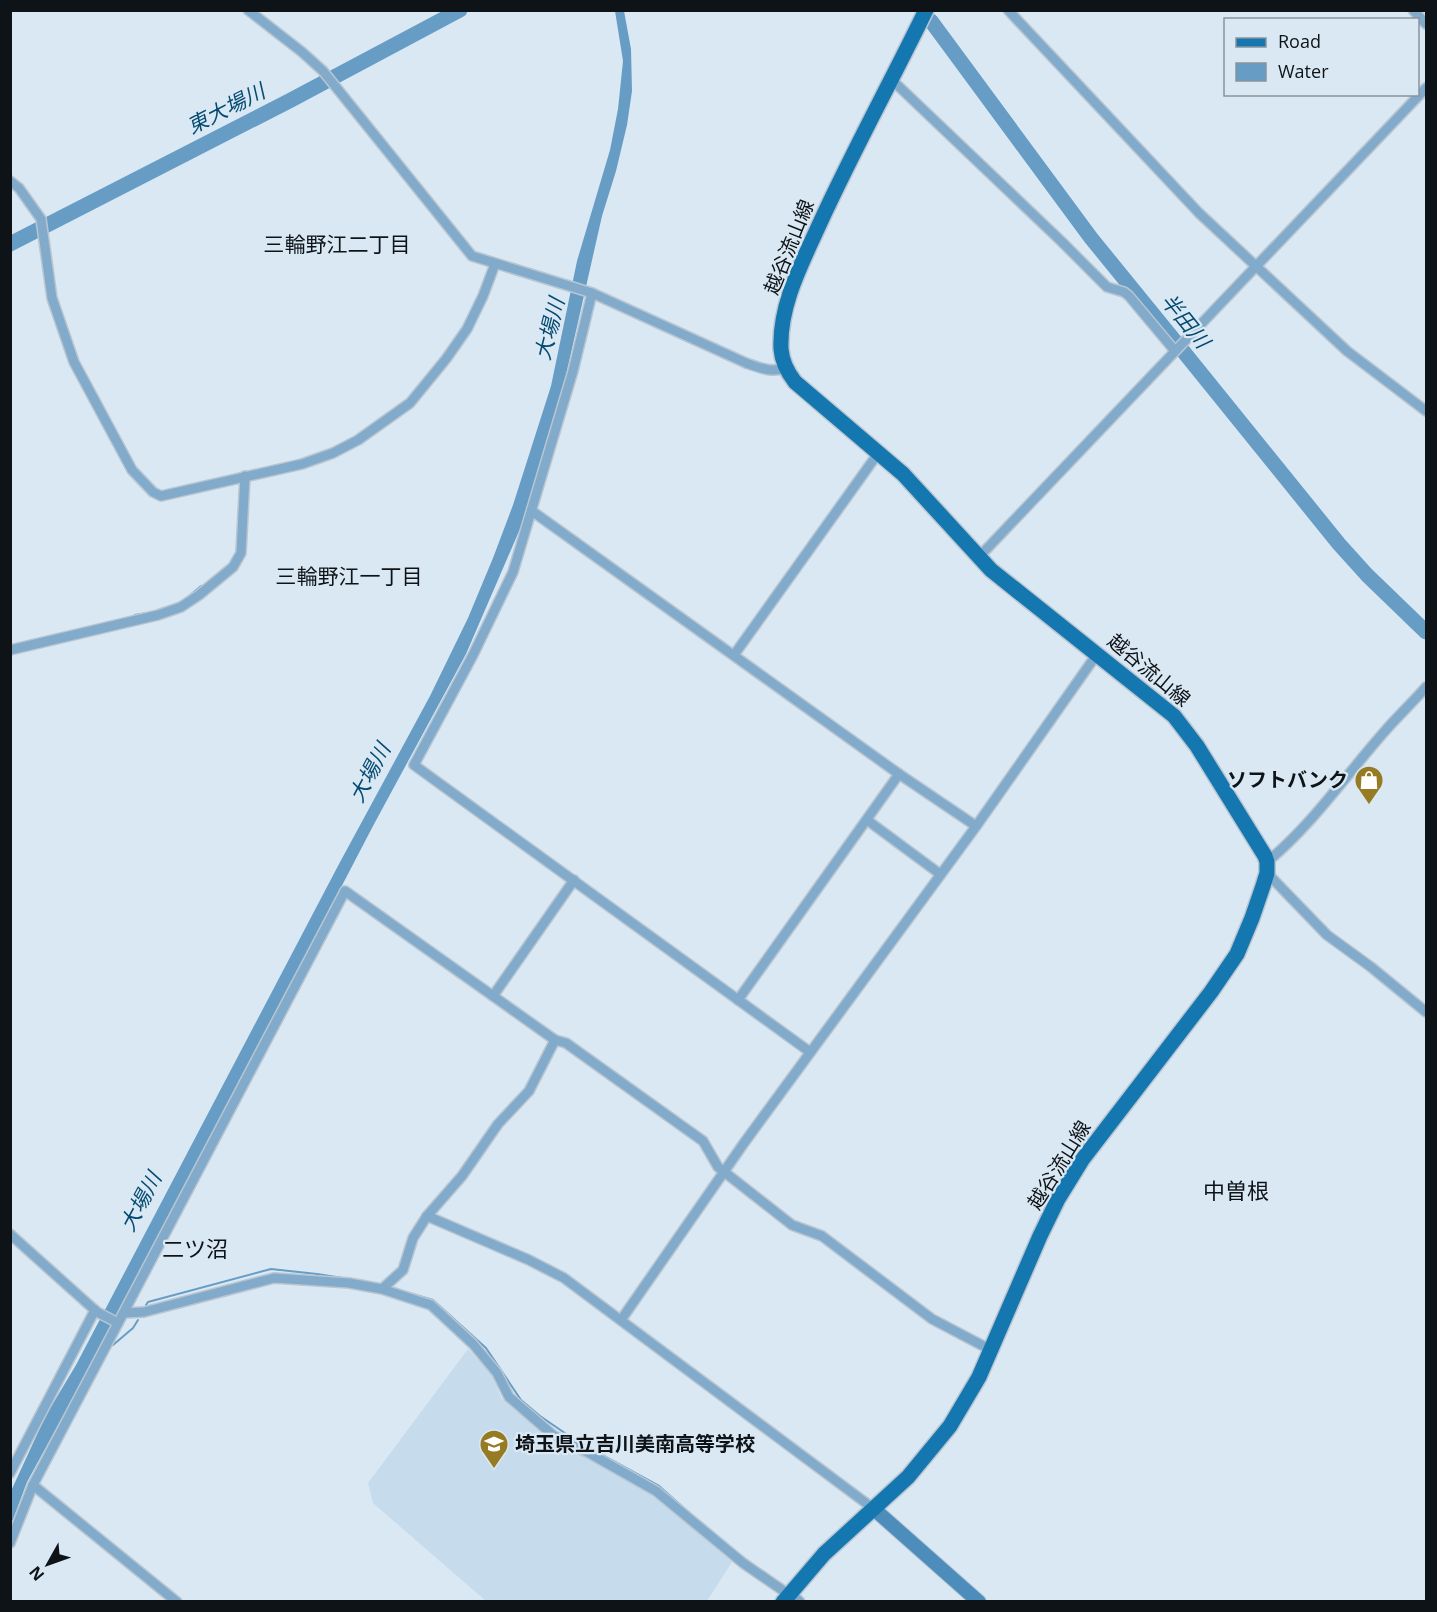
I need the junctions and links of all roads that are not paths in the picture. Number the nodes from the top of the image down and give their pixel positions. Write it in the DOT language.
graph roads {
  1 [pos="248,10"];
  2 [pos="1008,10"];
  3 [pos="1413,10"];
  4 [pos="922,13"];
  5 [pos="1426,24"];
  6 [pos="892,80"];
  7 [pos="1418,96"];
  8 [pos="10,181"];
  9 [pos="495,264"];
  10 [pos="1257,266"];
  11 [pos="590,292"];
  12 [pos="1178,349"];
  13 [pos="786,368"];
  14 [pos="1424,405"];
  15 [pos="879,452"];
  16 [pos="245,476"];
  17 [pos="532,511"];
  18 [pos="978,558"];
  19 [pos="10,651"];
  20 [pos="1097,654"];
  21 [pos="734,655"];
  22 [pos="1426,687"];
  23 [pos="899,774"];
  24 [pos="867,820"];
  25 [pos="976,826"];
  26 [pos="1267,868"];
  27 [pos="940,874"];
  28 [pos="574,880"];
  29 [pos="493,996"];
  30 [pos="738,1000"];
  31 [pos="1426,1012"];
  32 [pos="555,1040"];
  33 [pos="810,1052"];
  34 [pos="724,1173"];
  35 [pos="427,1216"];
  36 [pos="10,1234"];
  37 [pos="385,1286"];
  38 [pos="96,1311"];
  39 [pos="124,1313"];
  40 [pos="621,1320"];
  41 [pos="117,1323"];
  42 [pos="991,1350"];
  43 [pos="10,1473"];
  44 [pos="33,1485"];
  45 [pos="874,1509"];
  46 [pos="10,1543"];
  47 [pos="790,1597"];
  48 [pos="177,1602"];
  49 [pos="980,1602"];
  1 -- 9 [label="street"];
  2 -- 10 [label="street"];
  3 -- 5 [label="street"];
  4 -- 6 [label="main road, 越谷流山線"];
  6 -- 12 [label="street"];
  6 -- 13 [label="main road, 越谷流山線"];
  7 -- 10 [label="street"];
  8 -- 16 [label="street"];
  9 -- 11 [label="street"];
  9 -- 16 [label="street"];
  10 -- 12 [label="street"];
  10 -- 14 [label="street"];
  11 -- 13 [label="street"];
  11 -- 17 [label="street"];
  12 -- 18 [label="street"];
  13 -- 15 [label="main road, 越谷流山線"];
  15 -- 18 [label="main road, 越谷流山線"];
  15 -- 21 [label="street"];
  16 -- 19 [label="street"];
  17 -- 21 [label="street"];
  17 -- 28 [label="street"];
  18 -- 20 [label="main road, 越谷流山線"];
  20 -- 25 [label="street"];
  20 -- 26 [label="main road, 越谷流山線"];
  21 -- 23 [label="street"];
  22 -- 26 [label="street"];
  23 -- 24 [label="street"];
  23 -- 25 [label="street"];
  24 -- 27 [label="street"];
  24 -- 30 [label="street"];
  25 -- 27 [label="street"];
  26 -- 31 [label="street"];
  26 -- 42 [label="main road, 越谷流山線"];
  27 -- 33 [label="street"];
  28 -- 29 [label="street"];
  28 -- 30 [label="street"];
  29 -- 32 [label="street"];
  29 -- 39 [label="street"];
  30 -- 33 [label="street"];
  32 -- 34 [label="street"];
  32 -- 35 [label="street"];
  33 -- 34 [label="street"];
  34 -- 40 [label="street"];
  34 -- 42 [label="street"];
  35 -- 37 [label="street"];
  35 -- 40 [label="street"];
  36 -- 38 [label="street"];
  37 -- 39 [label="street"];
  37 -- 47 [label="street"];
  38 -- 41 [label="street"];
  38 -- 43 [label="street"];
  39 -- 41 [label="street"];
  40 -- 45 [label="street"];
  41 -- 44 [label="street"];
  42 -- 45 [label="main road, 越谷流山線"];
  44 -- 46 [label="street"];
  44 -- 48 [label="street"];
  45 -- 47 [label="main road, 越谷流山線"];
  45 -- 49 [label="street"];
}
